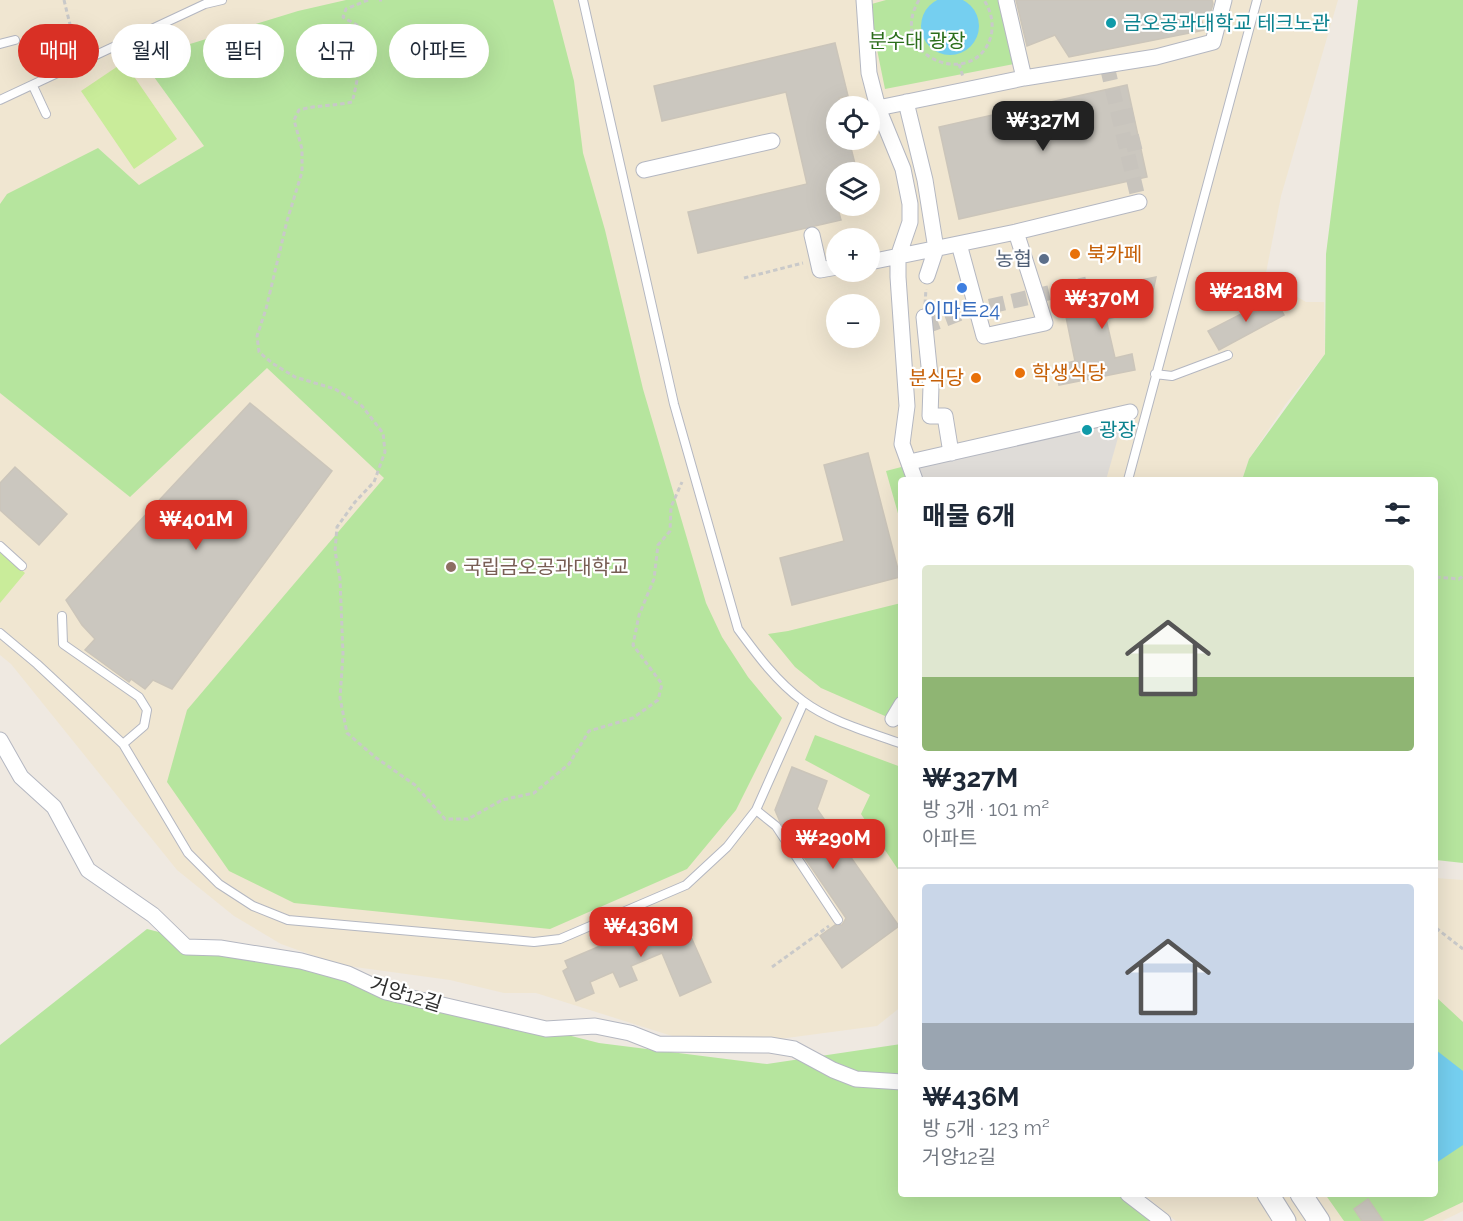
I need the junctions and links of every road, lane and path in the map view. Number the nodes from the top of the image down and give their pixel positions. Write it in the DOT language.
graph roads {
  1 [pos="64,0"];
  2 [pos="222,0"];
  3 [pos="368,0"];
  4 [pos="583,0"];
  5 [pos="864,0"];
  6 [pos="920,0"];
  7 [pos="984,0"];
  8 [pos="1006,0"];
  9 [pos="1224,0"];
  10 [pos="1257,0"];
  11 [pos="70,24"];
  12 [pos="913,36"];
  13 [pos="15,40"];
  14 [pos="0,44"];
  15 [pos="868,45"];
  16 [pos="1024,78"];
  17 [pos="33,86"];
  18 [pos="875,96"];
  19 [pos="0,100"];
  20 [pos="906,102"];
  21 [pos="880,108"];
  22 [pos="880,113"];
  23 [pos="46,114"];
  24 [pos="772,141"];
  25 [pos="644,170"];
  26 [pos="1140,202"];
  27 [pos="1016,232"];
  28 [pos="812,235"];
  29 [pos="959,244"];
  30 [pos="936,249"];
  31 [pos="898,257"];
  32 [pos="818,260"];
  33 [pos="880,260"];
  34 [pos="826,269"];
  35 [pos="927,276"];
  36 [pos="744,278"];
  37 [pos="924,317"];
  38 [pos="926,341"];
  39 [pos="904,346"];
  40 [pos="1228,355"];
  41 [pos="1155,374"];
  42 [pos="1130,412"];
  43 [pos="951,453"];
  44 [pos="910,462"];
  45 [pos="914,477"];
  46 [pos="1129,477"];
  47 [pos="682,482"];
  48 [pos="0,546"];
  49 [pos="22,566"];
  50 [pos="1463,576"];
  51 [pos="1438,577"];
  52 [pos="62,616"];
  53 [pos="0,633"];
  54 [pos="804,702"];
  55 [pos="898,710"];
  56 [pos="892,719"];
  57 [pos="0,740"];
  58 [pos="898,742"];
  59 [pos="123,744"];
  60 [pos="756,810"];
  61 [pos="838,920"];
  62 [pos="1438,930"];
  63 [pos="1463,949"];
  64 [pos="772,967"];
  65 [pos="898,1082"];
  66 [pos="1132,1197"];
  67 [pos="1270,1197"];
  68 [pos="1303,1197"];
  69 [pos="1163,1221"];
  70 [pos="1285,1221"];
  71 [pos="1319,1221"];
  1 -- 11 [label="path"];
  2 -- 17 [label="lane"];
  3 -- 47 [label="path"];
  4 -- 54 [label="lane"];
  5 -- 15 [label="street"];
  6 -- 12 [label="path"];
  7 -- 12 [label="path"];
  8 -- 16 [label="street"];
  9 -- 16 [label="street"];
  10 -- 41 [label="lane"];
  12 -- 15 [label="path"];
  13 -- 14 [label="lane"];
  15 -- 18 [label="street"];
  16 -- 20 [label="street"];
  17 -- 19 [label="lane"];
  17 -- 23 [label="lane"];
  20 -- 21 [label="street"];
  20 -- 30 [label="street"];
  22 -- 31 [label="street"];
  24 -- 25 [label="street"];
  26 -- 27 [label="street"];
  27 -- 29 [label="street"];
  27 -- 29 [label="street"];
  28 -- 32 [label="street"];
  29 -- 30 [label="street"];
  30 -- 31 [label="street"];
  30 -- 35 [label="street"];
  31 -- 33 [label="street"];
  31 -- 39 [label="street"];
  32 -- 34 [label="street"];
  32 -- 36 [label="path"];
  35 -- 37 [label="path"];
  37 -- 38 [label="street"];
  38 -- 39 [label="street"];
  38 -- 43 [label="street"];
  39 -- 44 [label="street"];
  40 -- 41 [label="lane"];
  41 -- 46 [label="lane"];
  42 -- 43 [label="street"];
  43 -- 44 [label="street"];
  44 -- 45 [label="street"];
  48 -- 49 [label="lane"];
  50 -- 51 [label="path"];
  52 -- 59 [label="lane"];
  53 -- 59 [label="lane"];
  54 -- 58 [label="lane"];
  54 -- 60 [label="lane"];
  55 -- 56 [label="street"];
  57 -- 65 [label="street, 거양12길"];
  59 -- 60 [label="lane"];
  60 -- 61 [label="lane"];
  61 -- 64 [label="path"];
  62 -- 63 [label="path"];
  66 -- 69 [label="street"];
  67 -- 70 [label="street"];
  68 -- 71 [label="street"];
}
